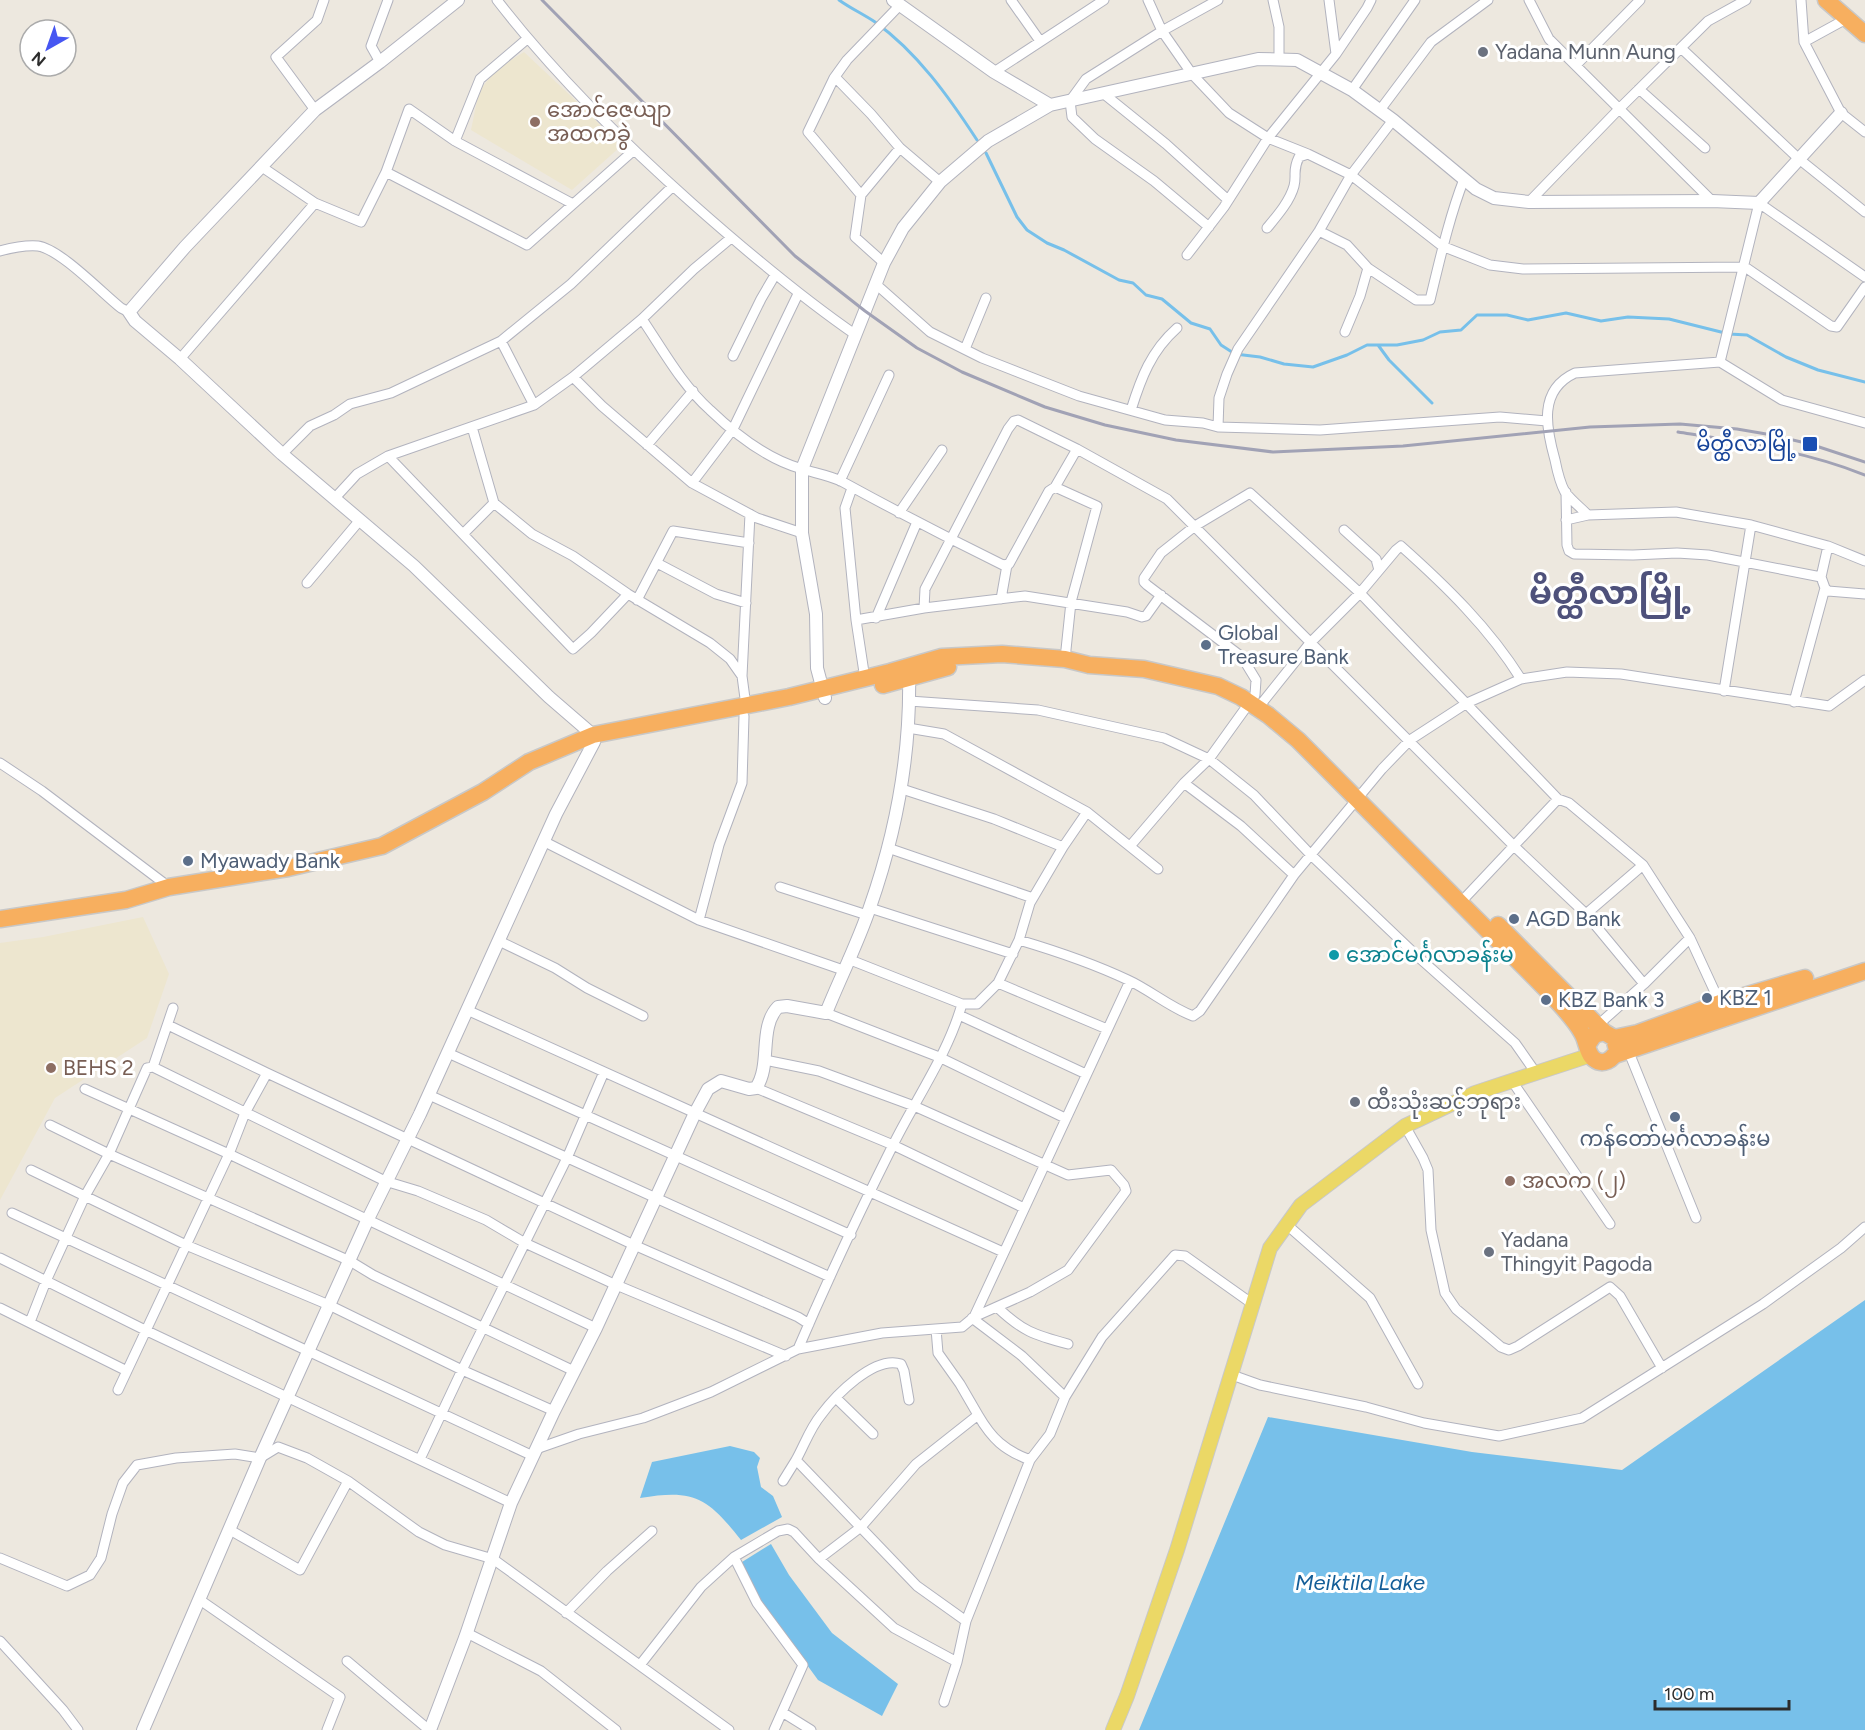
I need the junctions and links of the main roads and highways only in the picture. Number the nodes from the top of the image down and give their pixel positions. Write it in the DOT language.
graph roads {
  1 [pos="1826,0"];
  2 [pos="1865,34"];
  3 [pos="1089,665"];
  4 [pos="909,673"];
  5 [pos="824,694"];
  6 [pos="1464,899"];
  7 [pos="0,919"];
  8 [pos="1865,959"];
  9 [pos="1865,971"];
  10 [pos="1612,1040"];
  11 [pos="1589,1050"];
  12 [pos="1113,1730"];
  1 -- 2 [label="highway"];
  3 -- 4 [label="highway"];
  3 -- 4 [label="highway"];
  3 -- 6 [label="highway"];
  4 -- 5 [label="highway"];
  4 -- 5 [label="highway"];
  5 -- 7 [label="highway"];
  6 -- 10 [label="highway"];
  6 -- 11 [label="highway"];
  8 -- 10 [label="highway"];
  9 -- 10 [label="highway"];
  10 -- 11 [label="highway"];
  10 -- 11 [label="highway"];
  11 -- 12 [label="main road"];
}
